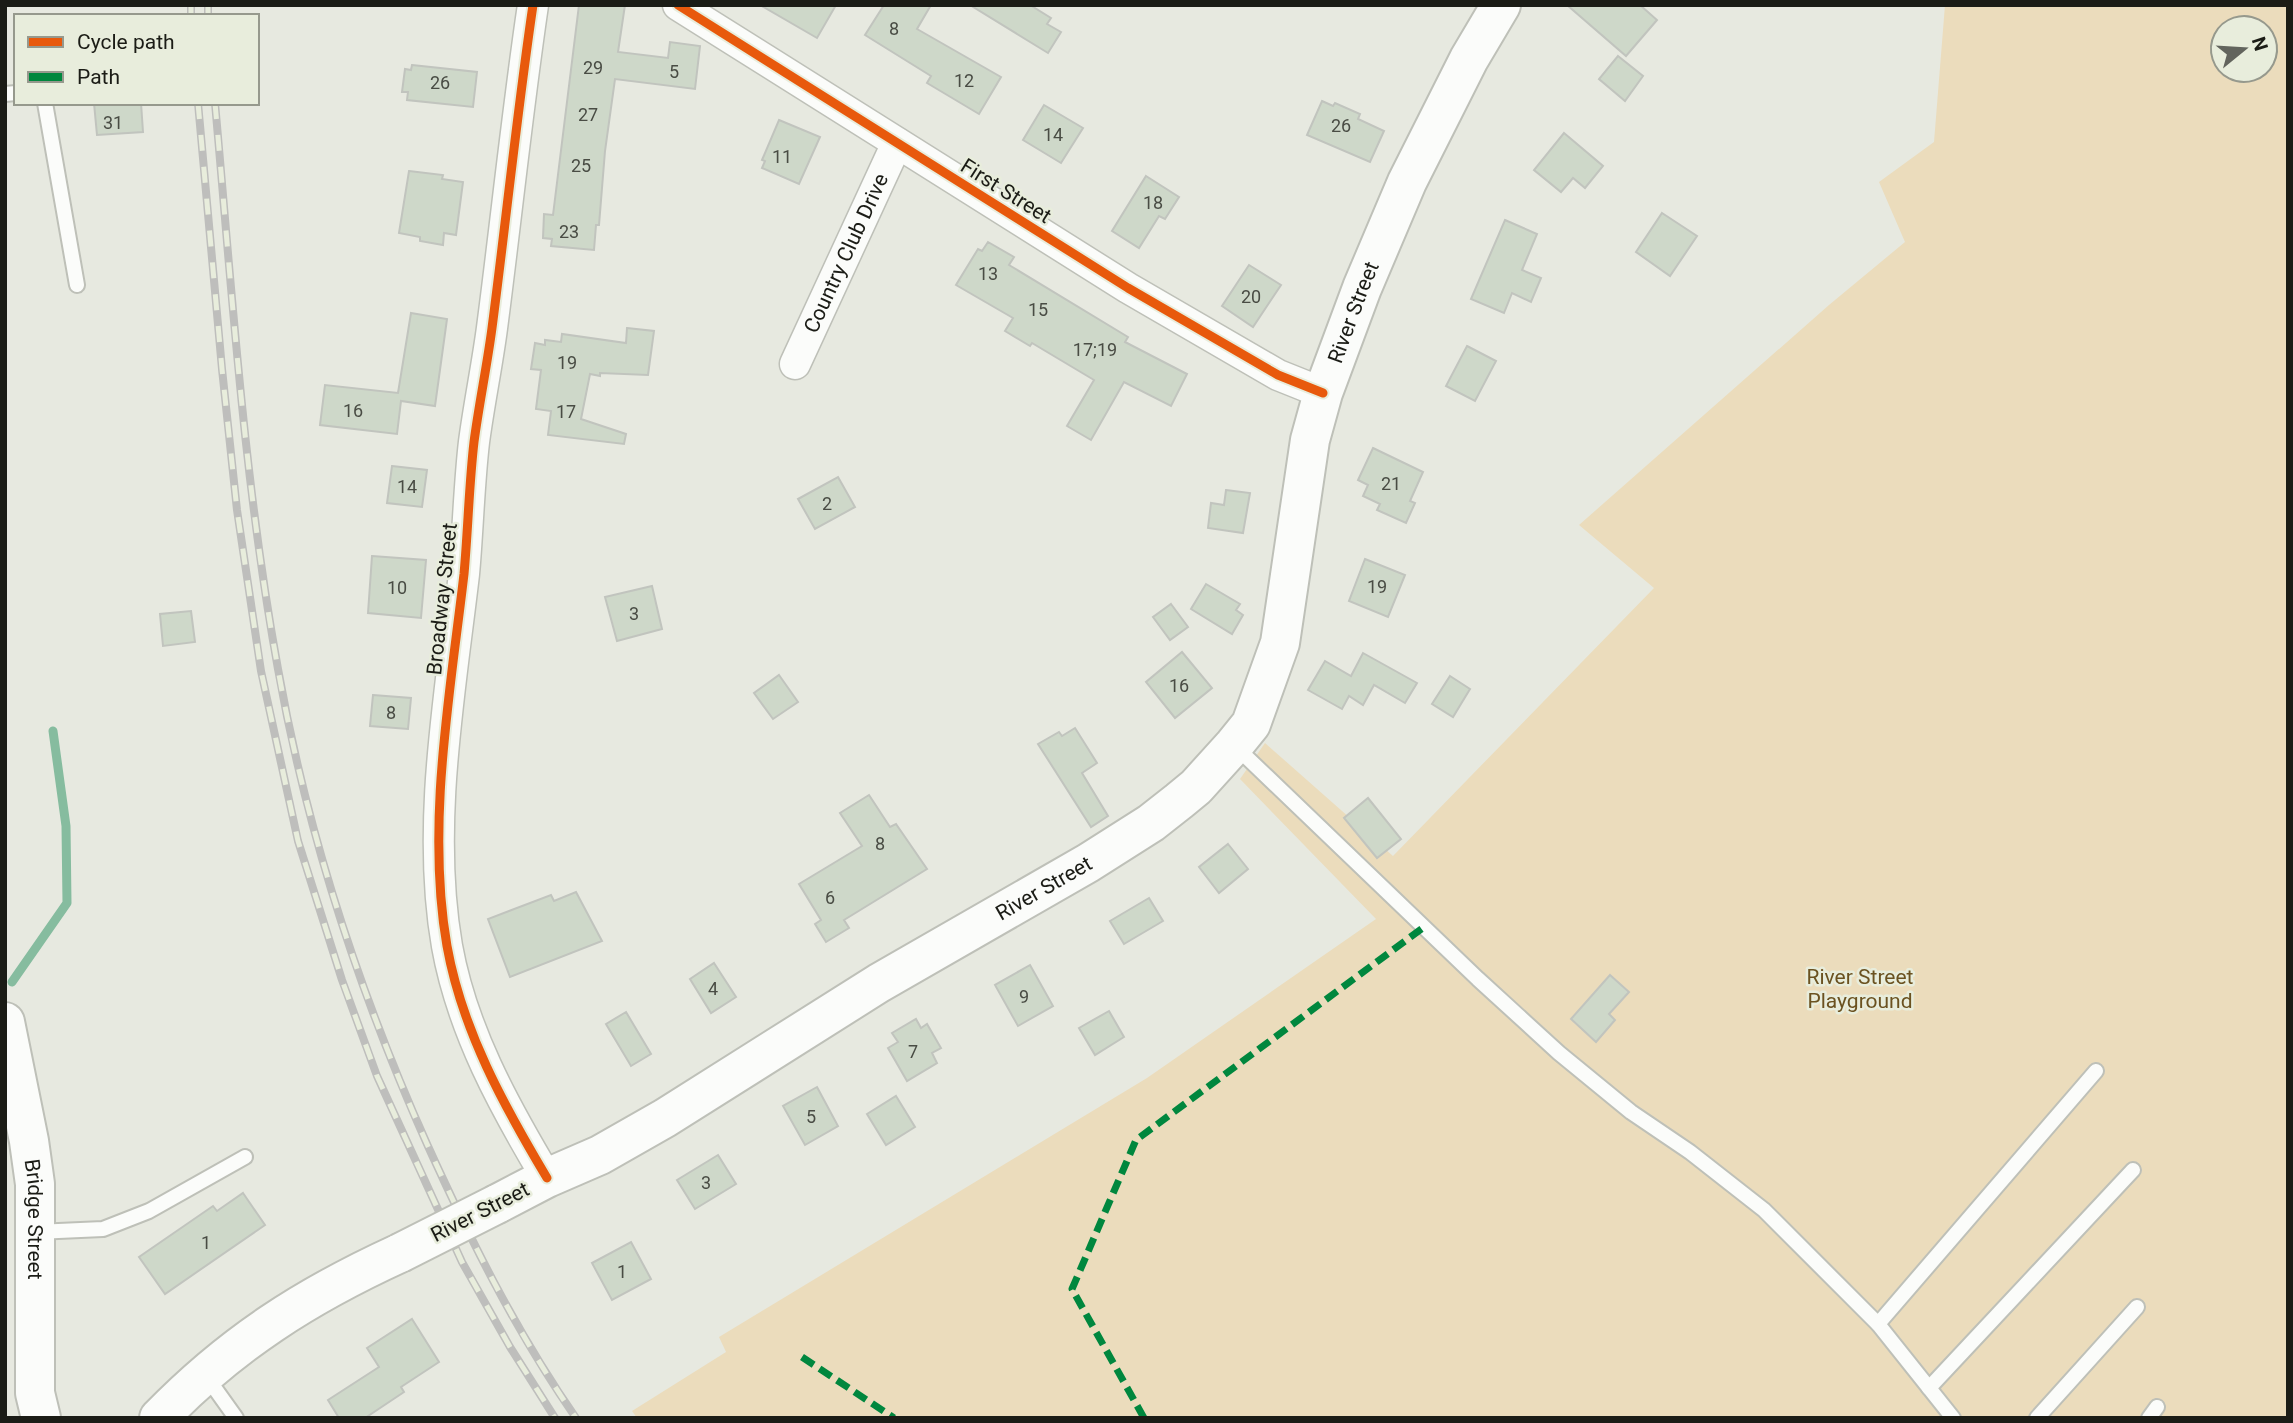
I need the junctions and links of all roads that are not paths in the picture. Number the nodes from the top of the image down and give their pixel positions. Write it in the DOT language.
graph roads {
  1 [pos="533,5"];
  2 [pos="678,5"];
  3 [pos="1501,5"];
  4 [pos="45,105"];
  5 [pos="897,143"];
  6 [pos="77,285"];
  7 [pos="795,364"];
  8 [pos="1322,393"];
  9 [pos="1234,745"];
  10 [pos="5,1022"];
  11 [pos="2096,1071"];
  12 [pos="245,1157"];
  13 [pos="2133,1170"];
  14 [pos="547,1178"];
  15 [pos="36,1232"];
  16 [pos="2137,1307"];
  17 [pos="1878,1324"];
  18 [pos="205,1374"];
  19 [pos="1929,1388"];
  20 [pos="41,1418"];
  21 [pos="159,1418"];
  22 [pos="236,1418"];
  23 [pos="1953,1418"];
  24 [pos="2037,1418"];
  1 -- 14 [label="street, Broadway Street"];
  2 -- 5 [label="street, First Street"];
  3 -- 8 [label="main road, River Street"];
  4 -- 6 [label="lane"];
  5 -- 7 [label="street, Country Club Drive"];
  5 -- 8 [label="street, First Street"];
  8 -- 9 [label="main road, River Street"];
  9 -- 14 [label="main road, River Street"];
  9 -- 17 [label="lane"];
  10 -- 15 [label="main road, Bridge Street"];
  11 -- 17 [label="lane"];
  12 -- 15 [label="lane"];
  13 -- 19 [label="lane"];
  14 -- 18 [label="main road, River Street, bridge"];
  15 -- 20 [label="main road, Bridge Street"];
  16 -- 24 [label="lane"];
  17 -- 19 [label="lane"];
  18 -- 21 [label="main road, River Street"];
  18 -- 22 [label="lane"];
  19 -- 23 [label="lane"];
}
